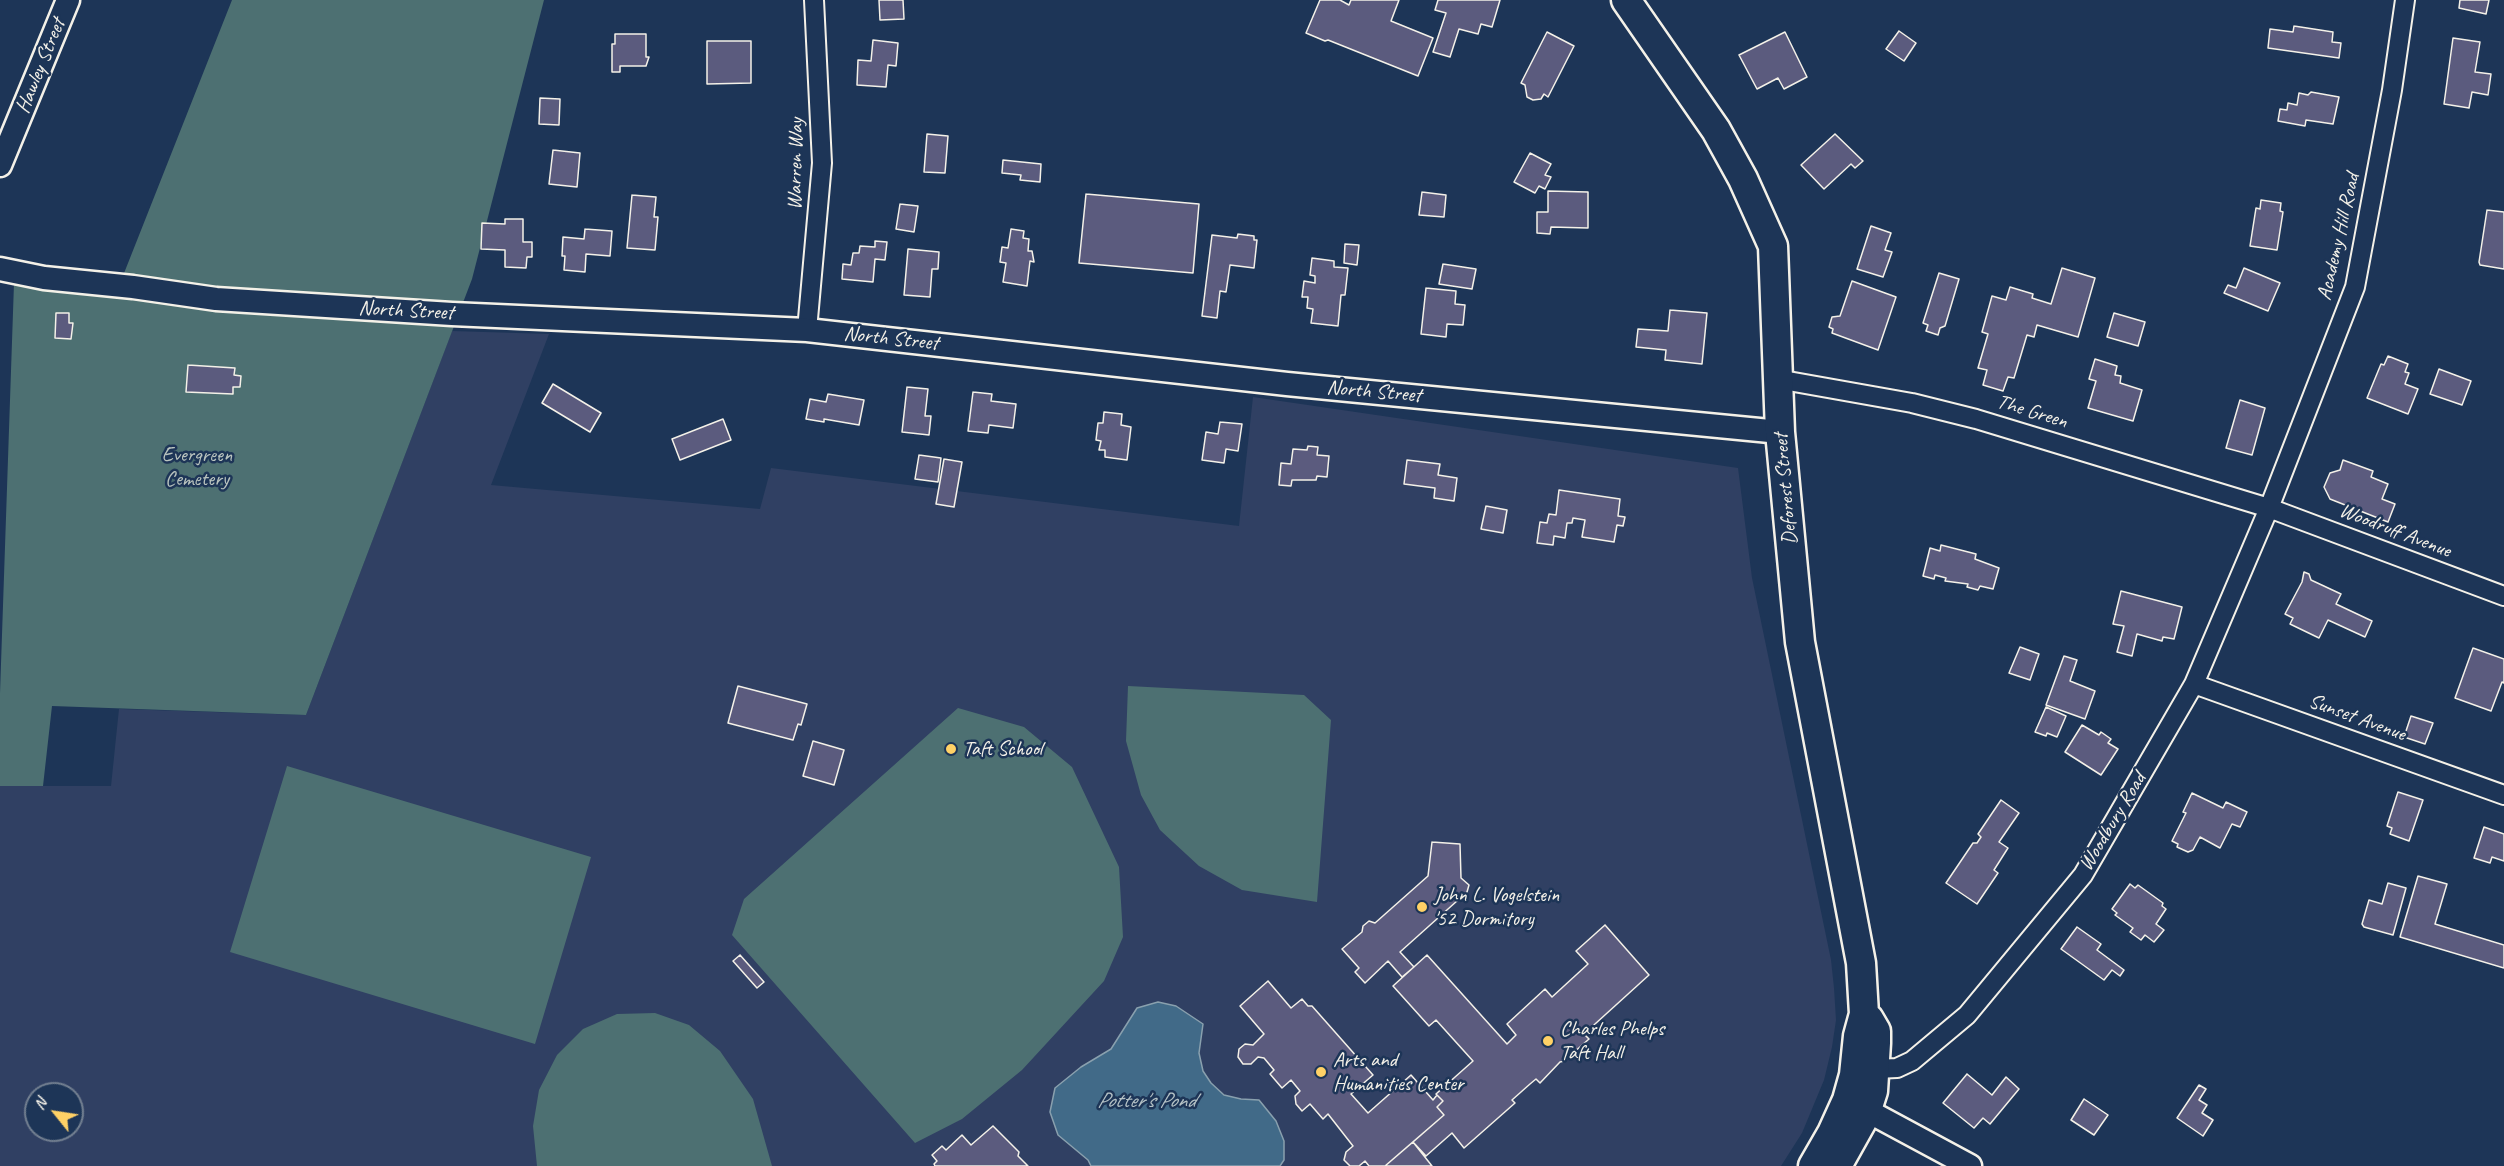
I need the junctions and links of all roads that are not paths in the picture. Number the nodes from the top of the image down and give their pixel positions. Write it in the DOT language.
graph roads {
  1 [pos="68,0"];
  2 [pos="814,0"];
  3 [pos="1626,0"];
  4 [pos="2405,0"];
  5 [pos="0,165"];
  6 [pos="0,269"];
  7 [pos="807,330"];
  8 [pos="1777,379"];
  9 [pos="1780,432"];
  10 [pos="2270,508"];
  11 [pos="2504,596"];
  12 [pos="2194,684"];
  13 [pos="2504,795"];
  14 [pos="1864,1014"];
  15 [pos="1876,1069"];
  16 [pos="1856,1105"];
  17 [pos="1813,1166"];
  18 [pos="1837,1166"];
  19 [pos="1970,1166"];
  1 -- 5 [label="street, Hawley Street"];
  2 -- 7 [label="street, Warren Way"];
  3 -- 8 [label="main road, Deforest Street"];
  4 -- 10 [label="street, Academy Hill Road"];
  6 -- 7 [label="street, North Street"];
  7 -- 9 [label="street, North Street"];
  8 -- 9 [label="main road, Deforest Street"];
  8 -- 10 [label="street, The Green"];
  9 -- 14 [label="main road, Deforest Street"];
  10 -- 11 [label="street, Woodruff Avenue"];
  10 -- 12 [label="street, Woodbury Road"];
  12 -- 13 [label="street, Sunset Avenue"];
  12 -- 15 [label="street, Woodbury Road"];
  14 -- 15 [label="main road"];
  14 -- 16 [label="main road"];
  15 -- 16 [label="main road"];
  16 -- 17 [label="main road"];
  16 -- 18 [label="main road"];
  16 -- 19 [label="street"];
}
